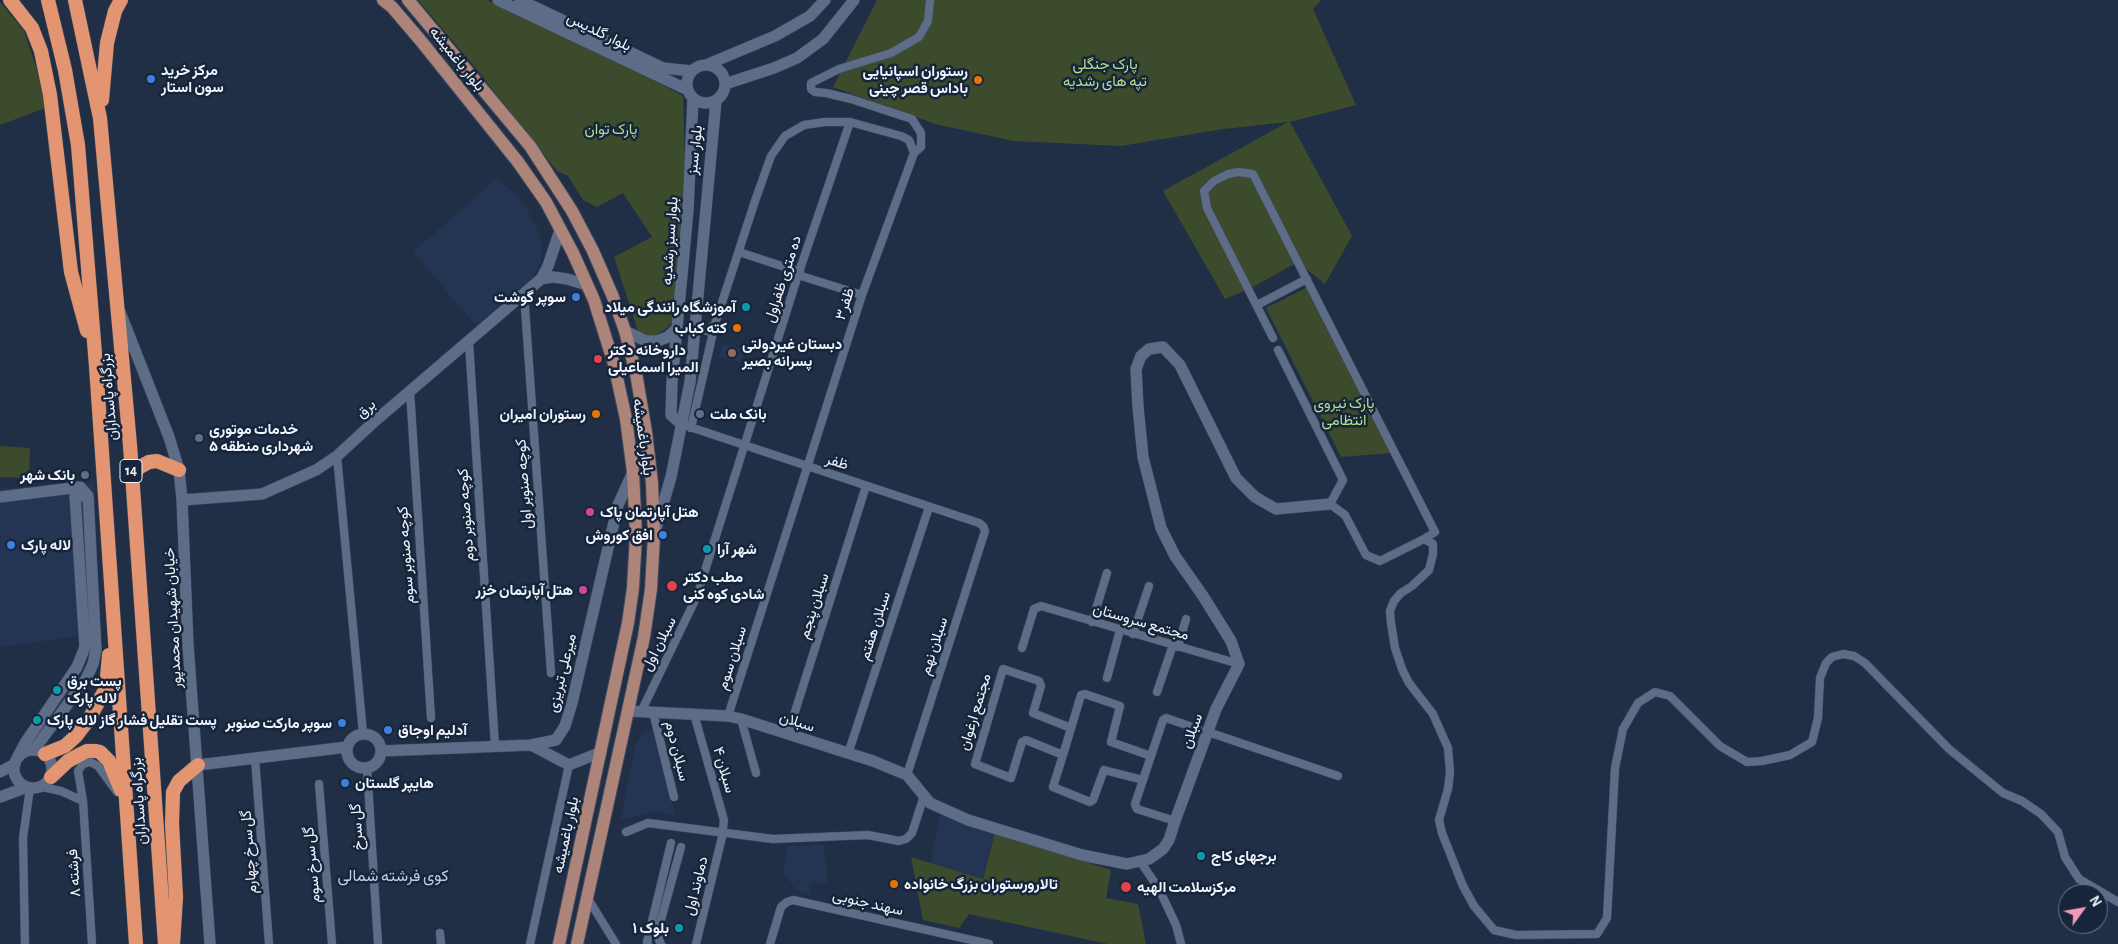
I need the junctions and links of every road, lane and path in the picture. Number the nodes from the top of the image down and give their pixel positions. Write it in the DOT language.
graph roads {
  1 [pos="10,0"];
  2 [pos="48,0"];
  3 [pos="75,0"];
  4 [pos="121,0"];
  5 [pos="383,0"];
  6 [pos="408,0"];
  7 [pos="498,0"];
  8 [pos="825,0"];
  9 [pos="854,0"];
  10 [pos="930,0"];
  11 [pos="516,2"];
  12 [pos="706,65"];
  13 [pos="692,71"];
  14 [pos="725,84"];
  15 [pos="690,94"];
  16 [pos="716,101"];
  17 [pos="100,118"];
  18 [pos="850,122"];
  19 [pos="914,153"];
  20 [pos="560,230"];
  21 [pos="739,252"];
  22 [pos="799,274"];
  23 [pos="541,279"];
  24 [pos="1306,279"];
  25 [pos="587,285"];
  26 [pos="524,294"];
  27 [pos="862,295"];
  28 [pos="116,301"];
  29 [pos="1256,305"];
  30 [pos="696,322"];
  31 [pos="715,324"];
  32 [pos="677,328"];
  33 [pos="625,331"];
  34 [pos="1273,338"];
  35 [pos="469,342"];
  36 [pos="1278,350"];
  37 [pos="96,366"];
  38 [pos="410,391"];
  39 [pos="686,426"];
  40 [pos="746,446"];
  41 [pos="337,456"];
  42 [pos="808,467"];
  43 [pos="179,470"];
  44 [pos="633,472"];
  45 [pos="132,480"];
  46 [pos="866,486"];
  47 [pos="88,496"];
  48 [pos="0,497"];
  49 [pos="182,500"];
  50 [pos="1330,504"];
  51 [pos="929,507"];
  52 [pos="983,526"];
  53 [pos="654,536"];
  54 [pos="1424,539"];
  55 [pos="1107,573"];
  56 [pos="1149,586"];
  57 [pos="80,588"];
  58 [pos="114,614"];
  59 [pos="1186,619"];
  60 [pos="1092,622"];
  61 [pos="1120,630"];
  62 [pos="1133,634"];
  63 [pos="1175,646"];
  64 [pos="1022,648"];
  65 [pos="1238,664"];
  66 [pos="551,673"];
  67 [pos="86,678"];
  68 [pos="1108,678"];
  69 [pos="1157,692"];
  70 [pos="628,711"];
  71 [pos="641,712"];
  72 [pos="653,712"];
  73 [pos="694,714"];
  74 [pos="728,716"];
  75 [pos="431,718"];
  76 [pos="741,719"];
  77 [pos="1071,728"];
  78 [pos="1203,730"];
  79 [pos="363,733"];
  80 [pos="788,734"];
  81 [pos="531,745"];
  82 [pos="495,746"];
  83 [pos="347,747"];
  84 [pos="381,751"];
  85 [pos="39,752"];
  86 [pos="601,752"];
  87 [pos="848,754"];
  88 [pos="1063,755"];
  89 [pos="1151,756"];
  90 [pos="255,758"];
  91 [pos="16,761"];
  92 [pos="198,765"];
  93 [pos="569,765"];
  94 [pos="367,768"];
  95 [pos="0,772"];
  96 [pos="756,772"];
  97 [pos="907,775"];
  98 [pos="1338,776"];
  99 [pos="1143,780"];
  100 [pos="47,782"];
  101 [pos="319,784"];
  102 [pos="28,788"];
  103 [pos="674,796"];
  104 [pos="924,796"];
  105 [pos="0,797"];
  106 [pos="83,801"];
  107 [pos="127,805"];
  108 [pos="1174,821"];
  109 [pos="626,832"];
  110 [pos="722,834"];
  111 [pos="671,844"];
  112 [pos="681,847"];
  113 [pos="1140,861"];
  114 [pos="586,897"];
  115 [pos="2118,902"];
  116 [pos="440,933"];
  117 [pos="960,941"];
  118 [pos="976,942"];
  119 [pos="25,944"];
  120 [pos="92,944"];
  121 [pos="136,944"];
  122 [pos="165,944"];
  123 [pos="173,944"];
  124 [pos="210,944"];
  125 [pos="269,944"];
  126 [pos="332,944"];
  127 [pos="378,944"];
  128 [pos="441,944"];
  129 [pos="530,944"];
  130 [pos="560,944"];
  131 [pos="577,944"];
  132 [pos="616,944"];
  133 [pos="648,944"];
  134 [pos="661,944"];
  135 [pos="696,944"];
  136 [pos="770,944"];
  137 [pos="989,944"];
  138 [pos="1181,944"];
  1 -- 37 [label="highway"];
  2 -- 37 [label="highway, بزرگراه پاسداران / 14"];
  3 -- 17 [label="highway, بزرگراه پاسداران / 14"];
  4 -- 17 [label="highway"];
  5 -- 20 [label="main road, بلوار باغمیشه"];
  6 -- 33 [label="main road, بلوار باغمیشه"];
  7 -- 11 [label="street, بلوار گلدیس"];
  8 -- 12 [label="street"];
  9 -- 14 [label="street"];
  10 -- 19 [label="street, ظفر۳"];
  11 -- 13 [label="street, بلوار گلدیس"];
  11 -- 15 [label="street, بلوار گلدیس"];
  12 -- 13 [label="street"];
  12 -- 14 [label="street"];
  13 -- 15 [label="street"];
  14 -- 16 [label="street"];
  15 -- 16 [label="street"];
  15 -- 32 [label="street, بلوار سبز رشدیه"];
  16 -- 30 [label="street, بلوار سبز"];
  17 -- 28 [label="highway, بزرگراه پاسداران / 14"];
  18 -- 19 [label="street"];
  18 -- 21 [label="street"];
  18 -- 22 [label="street, ده متری ظفراول"];
  19 -- 27 [label="street, ظفر۳"];
  20 -- 23 [label="street"];
  20 -- 25 [label="main road, بلوار باغمیشه"];
  21 -- 22 [label="street"];
  21 -- 31 [label="street"];
  22 -- 27 [label="street"];
  22 -- 40 [label="street, ده متری ظفراول"];
  23 -- 25 [label="street"];
  23 -- 26 [label="street, برق"];
  24 -- 29 [label="street"];
  24 -- 29 [label="street"];
  24 -- 54 [label="street"];
  25 -- 44 [label="main road, بلوار باغمیشه"];
  26 -- 35 [label="street, برق"];
  26 -- 66 [label="street, کوچه صنوبر اول"];
  27 -- 42 [label="street, ظفر۳"];
  28 -- 43 [label="street, خیابان شهیدان محمدپور"];
  28 -- 45 [label="highway, بزرگراه پاسداران / 14"];
  29 -- 34 [label="street"];
  30 -- 31 [label="street"];
  30 -- 39 [label="street, بلوار سبز"];
  31 -- 39 [label="street"];
  32 -- 33 [label="street"];
  32 -- 39 [label="street, بلوار سبز رشدیه"];
  33 -- 53 [label="main road, بلوار باغمیشه"];
  35 -- 38 [label="street, برق"];
  35 -- 82 [label="street, کوچه صنوبر دوم"];
  36 -- 50 [label="street"];
  37 -- 58 [label="highway, بزرگراه پاسداران / 14"];
  38 -- 41 [label="street, برق"];
  38 -- 75 [label="street, کوچه صنوبر سوم"];
  39 -- 40 [label="street, ظفر"];
  39 -- 53 [label="street, بلوار سبز"];
  40 -- 42 [label="street, ظفر"];
  40 -- 71 [label="street, سبلان اول"];
  41 -- 49 [label="street, برق"];
  41 -- 79 [label="street"];
  42 -- 46 [label="street, ظفر"];
  42 -- 74 [label="street, سبلان سوم"];
  43 -- 45 [label="highway"];
  43 -- 49 [label="street, خیابان شهیدان محمدپور"];
  44 -- 81 [label="street, میرعلی تبریزی"];
  44 -- 86 [label="main road, بلوار باغمیشه"];
  45 -- 122 [label="highway, بزرگراه پاسداران / 14"];
  46 -- 51 [label="street, ظفر"];
  46 -- 80 [label="street, سبلان پنجم"];
  47 -- 48 [label="street"];
  47 -- 57 [label="street"];
  47 -- 67 [label="street"];
  49 -- 92 [label="street, خیابان شهیدان محمدپور"];
  50 -- 54 [label="street"];
  50 -- 65 [label="street"];
  51 -- 52 [label="street, ظفر"];
  51 -- 87 [label="street, سبلان هفتم"];
  52 -- 97 [label="street, سبلان نهم"];
  53 -- 70 [label="main road, بلوار باغمیشه"];
  54 -- 115 [label="street"];
  55 -- 60 [label="street"];
  56 -- 62 [label="street"];
  57 -- 67 [label="street"];
  57 -- 91 [label="street"];
  58 -- 85 [label="highway"];
  58 -- 107 [label="highway, بزرگراه پاسداران / 14"];
  59 -- 63 [label="street"];
  60 -- 61 [label="street, مجتمع سروستان"];
  60 -- 64 [label="street, مجتمع سروستان"];
  61 -- 62 [label="street, مجتمع سروستان"];
  61 -- 68 [label="street"];
  62 -- 63 [label="street, مجتمع سروستان"];
  63 -- 65 [label="street, مجتمع سروستان"];
  63 -- 69 [label="street"];
  65 -- 78 [label="street, سبلان"];
  67 -- 85 [label="street"];
  70 -- 71 [label="street, سبلان"];
  70 -- 114 [label="main road, بلوار باغمیشه"];
  71 -- 72 [label="street, سبلان"];
  72 -- 73 [label="street, سبلان"];
  72 -- 103 [label="street, سبلان دوم"];
  73 -- 74 [label="street, سبلان"];
  73 -- 110 [label="street, سبلان ۴"];
  74 -- 76 [label="street, سبلان"];
  76 -- 80 [label="street, سبلان"];
  76 -- 96 [label="street"];
  77 -- 88 [label="street"];
  77 -- 88 [label="street, مجتمع ارغوان"];
  77 -- 89 [label="street"];
  78 -- 89 [label="street"];
  78 -- 98 [label="street"];
  78 -- 108 [label="street, سبلان"];
  79 -- 83 [label="street"];
  79 -- 84 [label="street"];
  80 -- 87 [label="street, سبلان"];
  81 -- 82 [label="street, میرعلی تبریزی"];
  81 -- 93 [label="street"];
  82 -- 84 [label="street, میرعلی تبریزی"];
  83 -- 90 [label="street"];
  83 -- 94 [label="street"];
  84 -- 94 [label="street"];
  85 -- 91 [label="street"];
  85 -- 100 [label="street"];
  86 -- 93 [label="street"];
  86 -- 130 [label="main road, بلوار باغمیشه"];
  87 -- 97 [label="street, سبلان"];
  88 -- 99 [label="street"];
  89 -- 99 [label="street"];
  90 -- 92 [label="street"];
  90 -- 125 [label="street, گل سرخ چهارم"];
  91 -- 95 [label="street"];
  91 -- 102 [label="street"];
  92 -- 123 [label="highway"];
  92 -- 124 [label="street, خیابان شهیدان محمدپور"];
  93 -- 129 [label="street"];
  94 -- 127 [label="street, گل سرخ"];
  97 -- 104 [label="street, سبلان"];
  99 -- 108 [label="street"];
  100 -- 102 [label="street"];
  100 -- 106 [label="street"];
  100 -- 107 [label="highway"];
  101 -- 126 [label="street, گل سرخ سوم"];
  102 -- 105 [label="street"];
  102 -- 119 [label="street"];
  104 -- 110 [label="street"];
  104 -- 113 [label="street, سبلان"];
  106 -- 107 [label="street, فرشته ۸"];
  106 -- 120 [label="street, فرشته ۸"];
  107 -- 121 [label="highway, بزرگراه پاسداران / 14"];
  108 -- 113 [label="street, سبلان"];
  109 -- 110 [label="street"];
  110 -- 135 [label="street, دماوند اول"];
  111 -- 133 [label="street"];
  112 -- 134 [label="street"];
  113 -- 138 [label="street"];
  114 -- 131 [label="main road, بلوار باغمیشه"];
  114 -- 132 [label="street"];
  116 -- 128 [label="street"];
  117 -- 118 [label="street, سهند جنوبی"];
  117 -- 136 [label="street, سهند جنوبی"];
  118 -- 137 [label="street, سهند جنوبی"];
}
